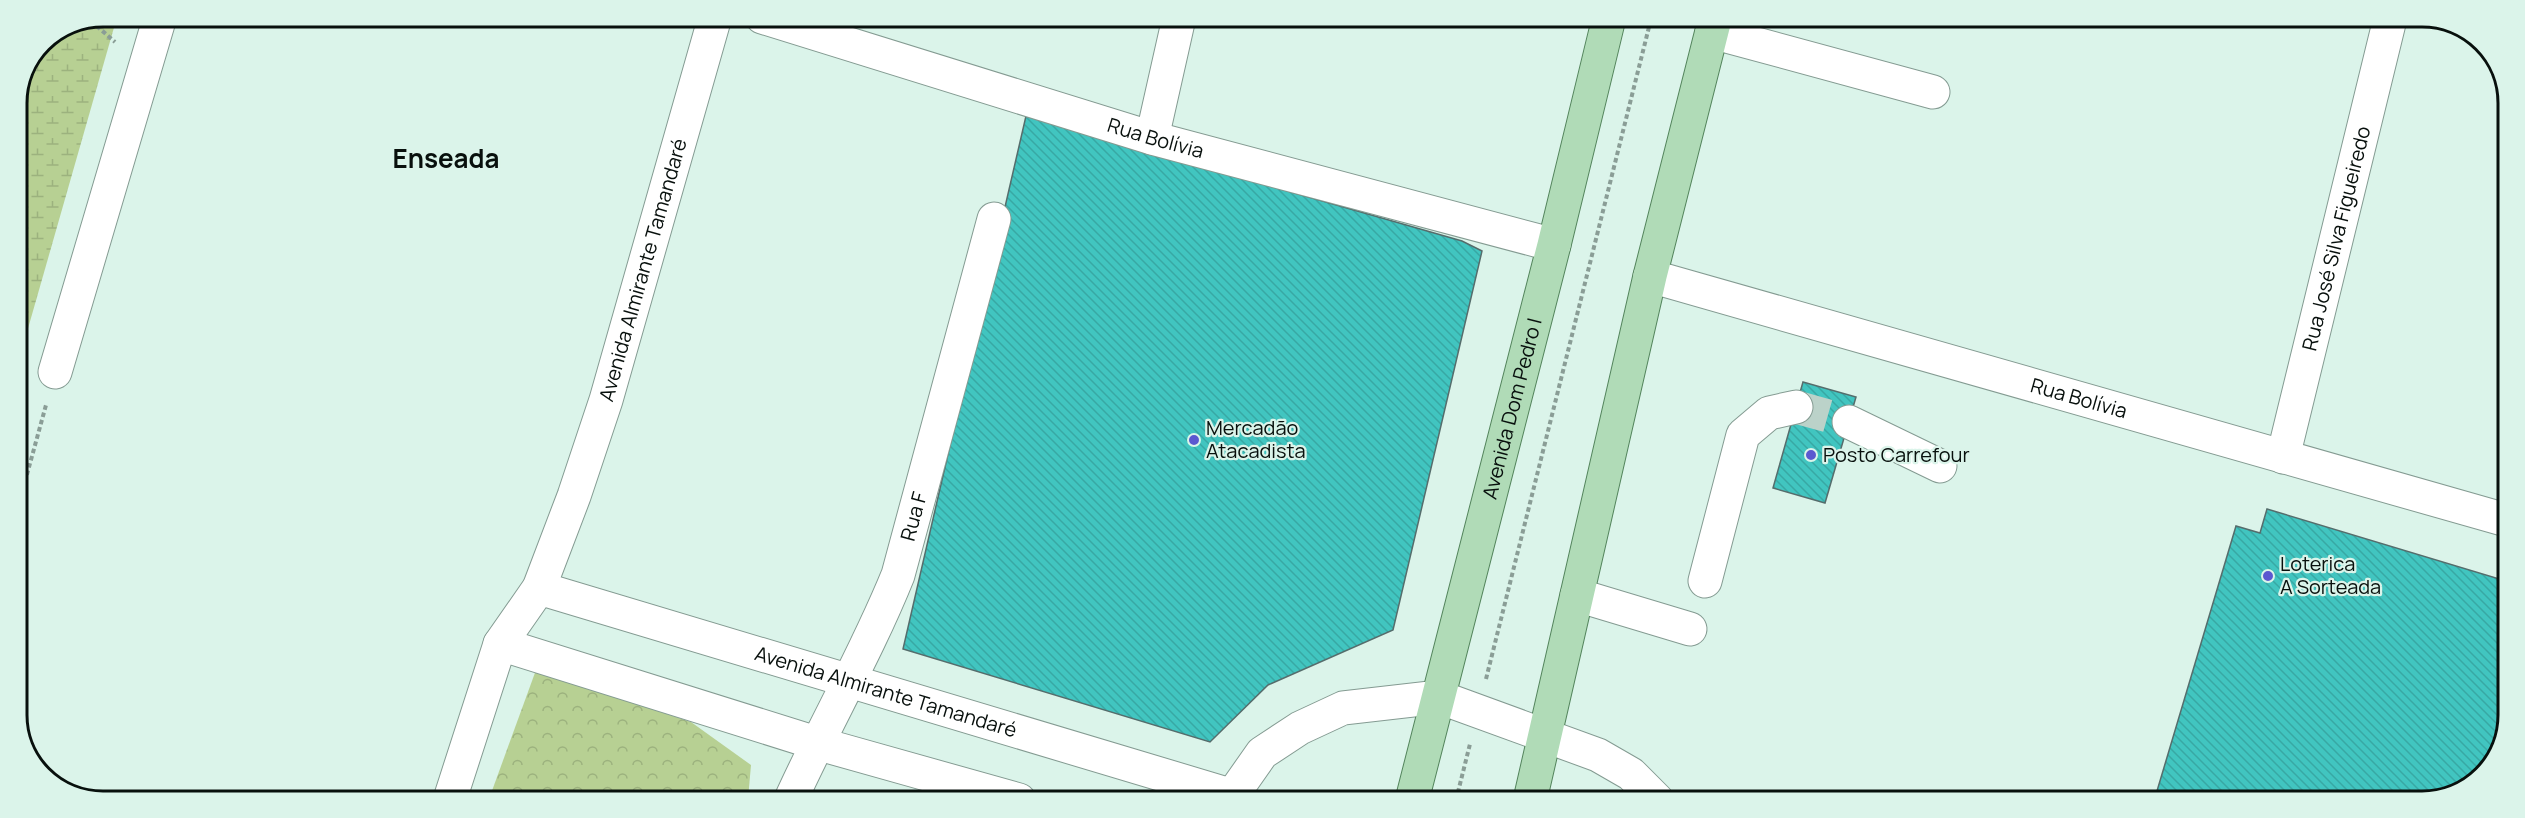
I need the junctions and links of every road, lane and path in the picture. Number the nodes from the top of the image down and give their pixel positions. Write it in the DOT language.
graph roads {
  1 [pos="157,27"];
  2 [pos="712,27"];
  3 [pos="794,27"];
  4 [pos="1177,27"];
  5 [pos="1608,27"];
  6 [pos="1649,27"];
  7 [pos="1712,27"];
  8 [pos="1720,27"];
  9 [pos="2388,27"];
  10 [pos="1933,92"];
  11 [pos="1152,138"];
  12 [pos="994,219"];
  13 [pos="1554,245"];
  14 [pos="1650,276"];
  15 [pos="55,372"];
  16 [pos="1796,407"];
  17 [pos="1849,422"];
  18 [pos="2283,457"];
  19 [pos="1940,466"];
  20 [pos="27,474"];
  21 [pos="2498,518"];
  22 [pos="1705,581"];
  23 [pos="539,588"];
  24 [pos="1577,595"];
  25 [pos="1690,629"];
  26 [pos="500,644"];
  27 [pos="848,680"];
  28 [pos="1439,697"];
  29 [pos="1478,712"];
  30 [pos="1546,738"];
  31 [pos="816,743"];
  32 [pos="453,791"];
  33 [pos="795,791"];
  34 [pos="987,791"];
  35 [pos="1206,791"];
  36 [pos="1234,791"];
  37 [pos="1414,791"];
  38 [pos="1458,791"];
  39 [pos="1532,791"];
  40 [pos="1647,791"];
  1 -- 15 [label="street"];
  2 -- 23 [label="street, Avenida Almirante Tamandaré"];
  3 -- 11 [label="street, Rua Bolívia"];
  4 -- 11 [label="street"];
  5 -- 13 [label="main road, Avenida Dom Pedro I"];
  6 -- 29 [label="path"];
  7 -- 14 [label="main road"];
  8 -- 10 [label="street"];
  9 -- 18 [label="street, Rua José Silva Figueiredo"];
  11 -- 13 [label="street, Rua Bolívia"];
  12 -- 27 [label="street, Rua F"];
  13 -- 28 [label="main road, Avenida Dom Pedro I"];
  14 -- 18 [label="street, Rua Bolívia"];
  14 -- 24 [label="main road"];
  15 -- 20 [label="path"];
  16 -- 22 [label="street"];
  17 -- 19 [label="street"];
  18 -- 21 [label="street, Rua Bolívia"];
  23 -- 26 [label="street, Avenida Almirante Tamandaré"];
  23 -- 27 [label="street, Avenida Almirante Tamandaré"];
  24 -- 25 [label="street"];
  24 -- 30 [label="main road"];
  26 -- 31 [label="street"];
  26 -- 32 [label="street, Avenida Almirante Tamandaré"];
  27 -- 31 [label="street, Rua F"];
  27 -- 35 [label="street, Avenida Almirante Tamandaré"];
  28 -- 29 [label="street"];
  28 -- 36 [label="street"];
  28 -- 37 [label="main road, Avenida Dom Pedro I"];
  29 -- 30 [label="street"];
  29 -- 38 [label="path"];
  30 -- 39 [label="main road"];
  30 -- 40 [label="street"];
  31 -- 33 [label="street, Rua F"];
  31 -- 34 [label="street"];
}
